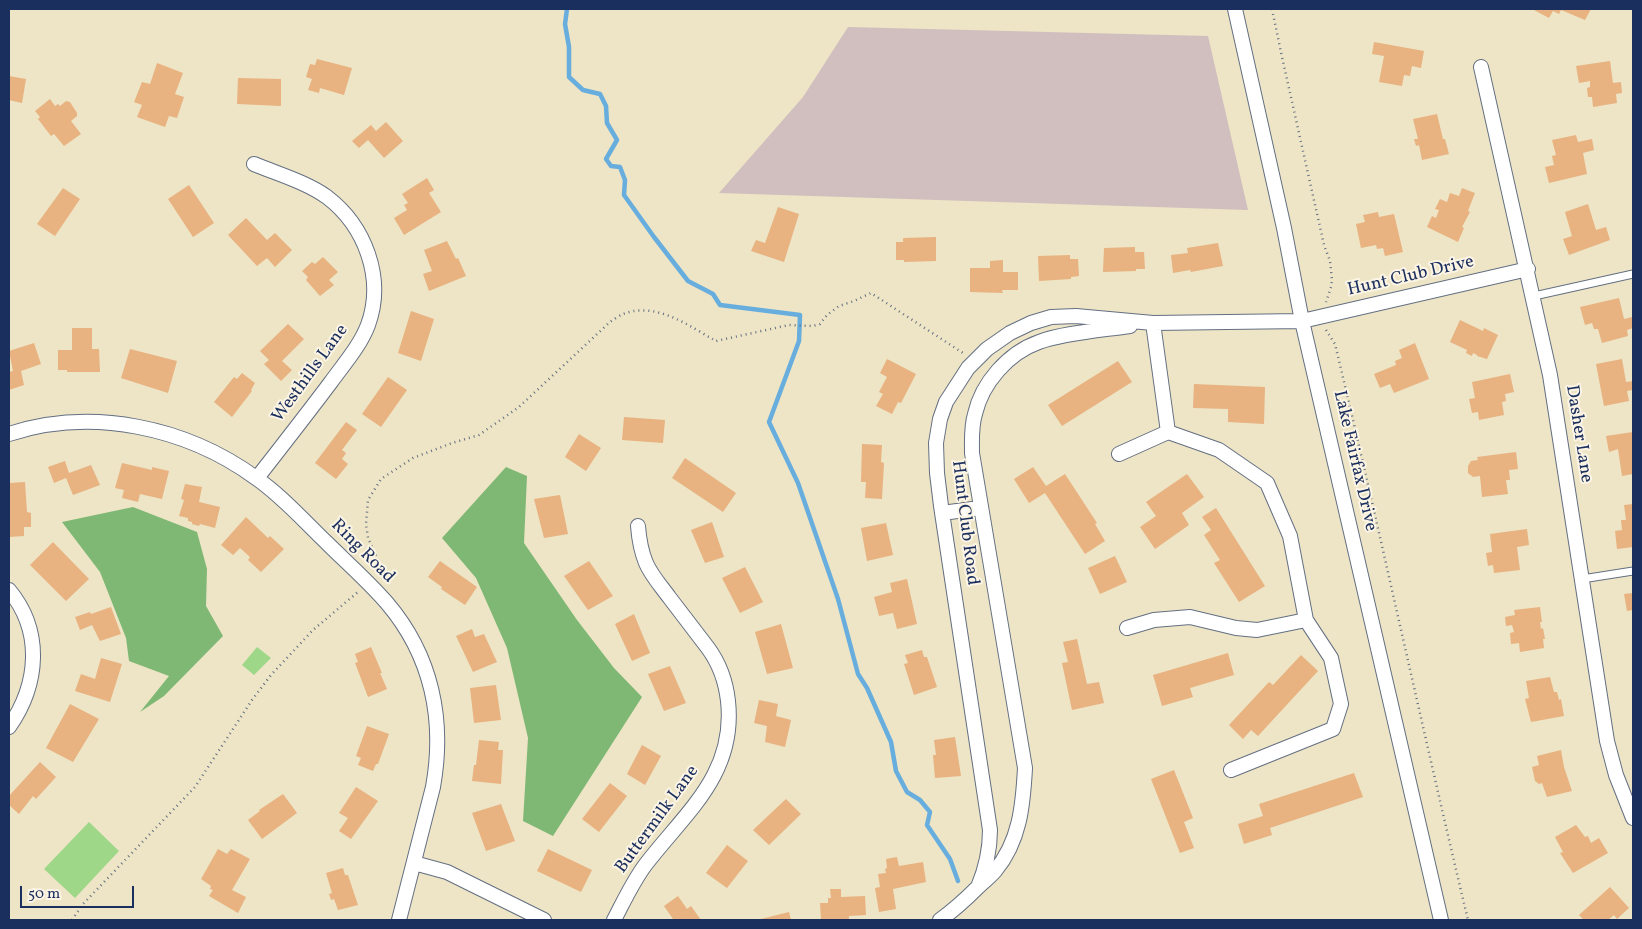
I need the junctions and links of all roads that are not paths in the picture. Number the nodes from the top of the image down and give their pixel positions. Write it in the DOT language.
graph roads {
  1 [pos="1235,9"];
  2 [pos="1481,67"];
  3 [pos="254,164"];
  4 [pos="1528,269"];
  5 [pos="1633,274"];
  6 [pos="1534,296"];
  7 [pos="1302,321"];
  8 [pos="1153,323"];
  9 [pos="1168,432"];
  10 [pos="9,434"];
  11 [pos="1119,454"];
  12 [pos="257,478"];
  13 [pos="980,508"];
  14 [pos="942,513"];
  15 [pos="638,526"];
  16 [pos="1633,571"];
  17 [pos="1582,579"];
  18 [pos="9,590"];
  19 [pos="1306,620"];
  20 [pos="1127,628"];
  21 [pos="9,727"];
  22 [pos="1231,770"];
  23 [pos="1633,818"];
  24 [pos="414,863"];
  25 [pos="978,887"];
  26 [pos="399,920"];
  27 [pos="544,920"];
  28 [pos="614,920"];
  29 [pos="940,920"];
  30 [pos="1441,920"];
  1 -- 7 [label="street, Lake Fairfax Drive"];
  2 -- 4 [label="street, Dasher Lane"];
  3 -- 12 [label="street, Westhills Lane"];
  4 -- 6 [label="street, Dasher Lane"];
  4 -- 7 [label="street, Hunt Club Drive"];
  5 -- 6 [label="lane"];
  6 -- 17 [label="street, Dasher Lane"];
  7 -- 8 [label="street, Hunt Club Road"];
  7 -- 30 [label="street, Lake Fairfax Drive"];
  8 -- 9 [label="street"];
  8 -- 13 [label="street, Hunt Club Road"];
  8 -- 14 [label="street, Hunt Club Road"];
  9 -- 11 [label="street"];
  9 -- 19 [label="street"];
  10 -- 12 [label="street, Ring Road"];
  12 -- 24 [label="street, Ring Road"];
  13 -- 14 [label="street"];
  13 -- 25 [label="street, Hunt Club Road"];
  14 -- 25 [label="street, Hunt Club Road"];
  15 -- 28 [label="street, Buttermilk Lane"];
  16 -- 17 [label="lane"];
  17 -- 23 [label="street, Dasher Lane"];
  18 -- 21 [label="street"];
  19 -- 20 [label="street"];
  19 -- 22 [label="street"];
  24 -- 26 [label="street, Ring Road"];
  24 -- 27 [label="street"];
  25 -- 29 [label="street, Hunt Club Road"];
}
